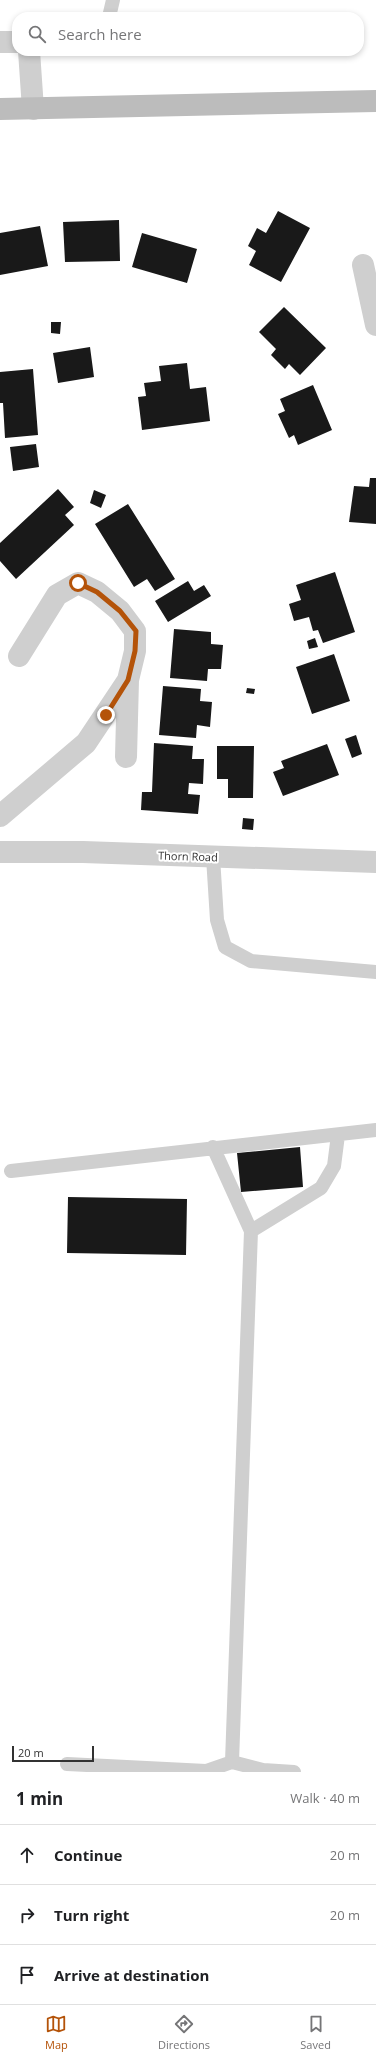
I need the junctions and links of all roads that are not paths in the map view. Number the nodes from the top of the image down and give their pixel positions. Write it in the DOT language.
graph roads {
  1 [pos="113,0"];
  2 [pos="110,12"];
  3 [pos="0,42"];
  4 [pos="12,42"];
  5 [pos="29,56"];
  6 [pos="376,101"];
  7 [pos="0,109"];
  8 [pos="33,109"];
  9 [pos="363,265"];
  10 [pos="376,325"];
  11 [pos="19,656"];
  12 [pos="128,680"];
  13 [pos="126,757"];
  14 [pos="0,816"];
  15 [pos="0,852"];
  16 [pos="213,857"];
  17 [pos="376,862"];
  18 [pos="376,972"];
  19 [pos="376,1130"];
  20 [pos="338,1135"];
  21 [pos="214,1147"];
  22 [pos="11,1171"];
  23 [pos="251,1231"];
  24 [pos="232,1762"];
  25 [pos="67,1764"];
  26 [pos="294,1772"];
  1 -- 2 [label="lane"];
  3 -- 4 [label="street"];
  5 -- 8 [label="street"];
  6 -- 8 [label="main road"];
  7 -- 8 [label="main road"];
  9 -- 10 [label="street"];
  11 -- 12 [label="street"];
  12 -- 13 [label="street"];
  12 -- 14 [label="street"];
  15 -- 16 [label="street, Thorn Road"];
  16 -- 17 [label="street, Thorn Road"];
  16 -- 18 [label="lane"];
  19 -- 20 [label="lane"];
  20 -- 21 [label="lane"];
  20 -- 23 [label="lane"];
  21 -- 22 [label="lane"];
  21 -- 23 [label="lane"];
  23 -- 24 [label="lane"];
  24 -- 25 [label="lane"];
  24 -- 26 [label="lane"];
}
